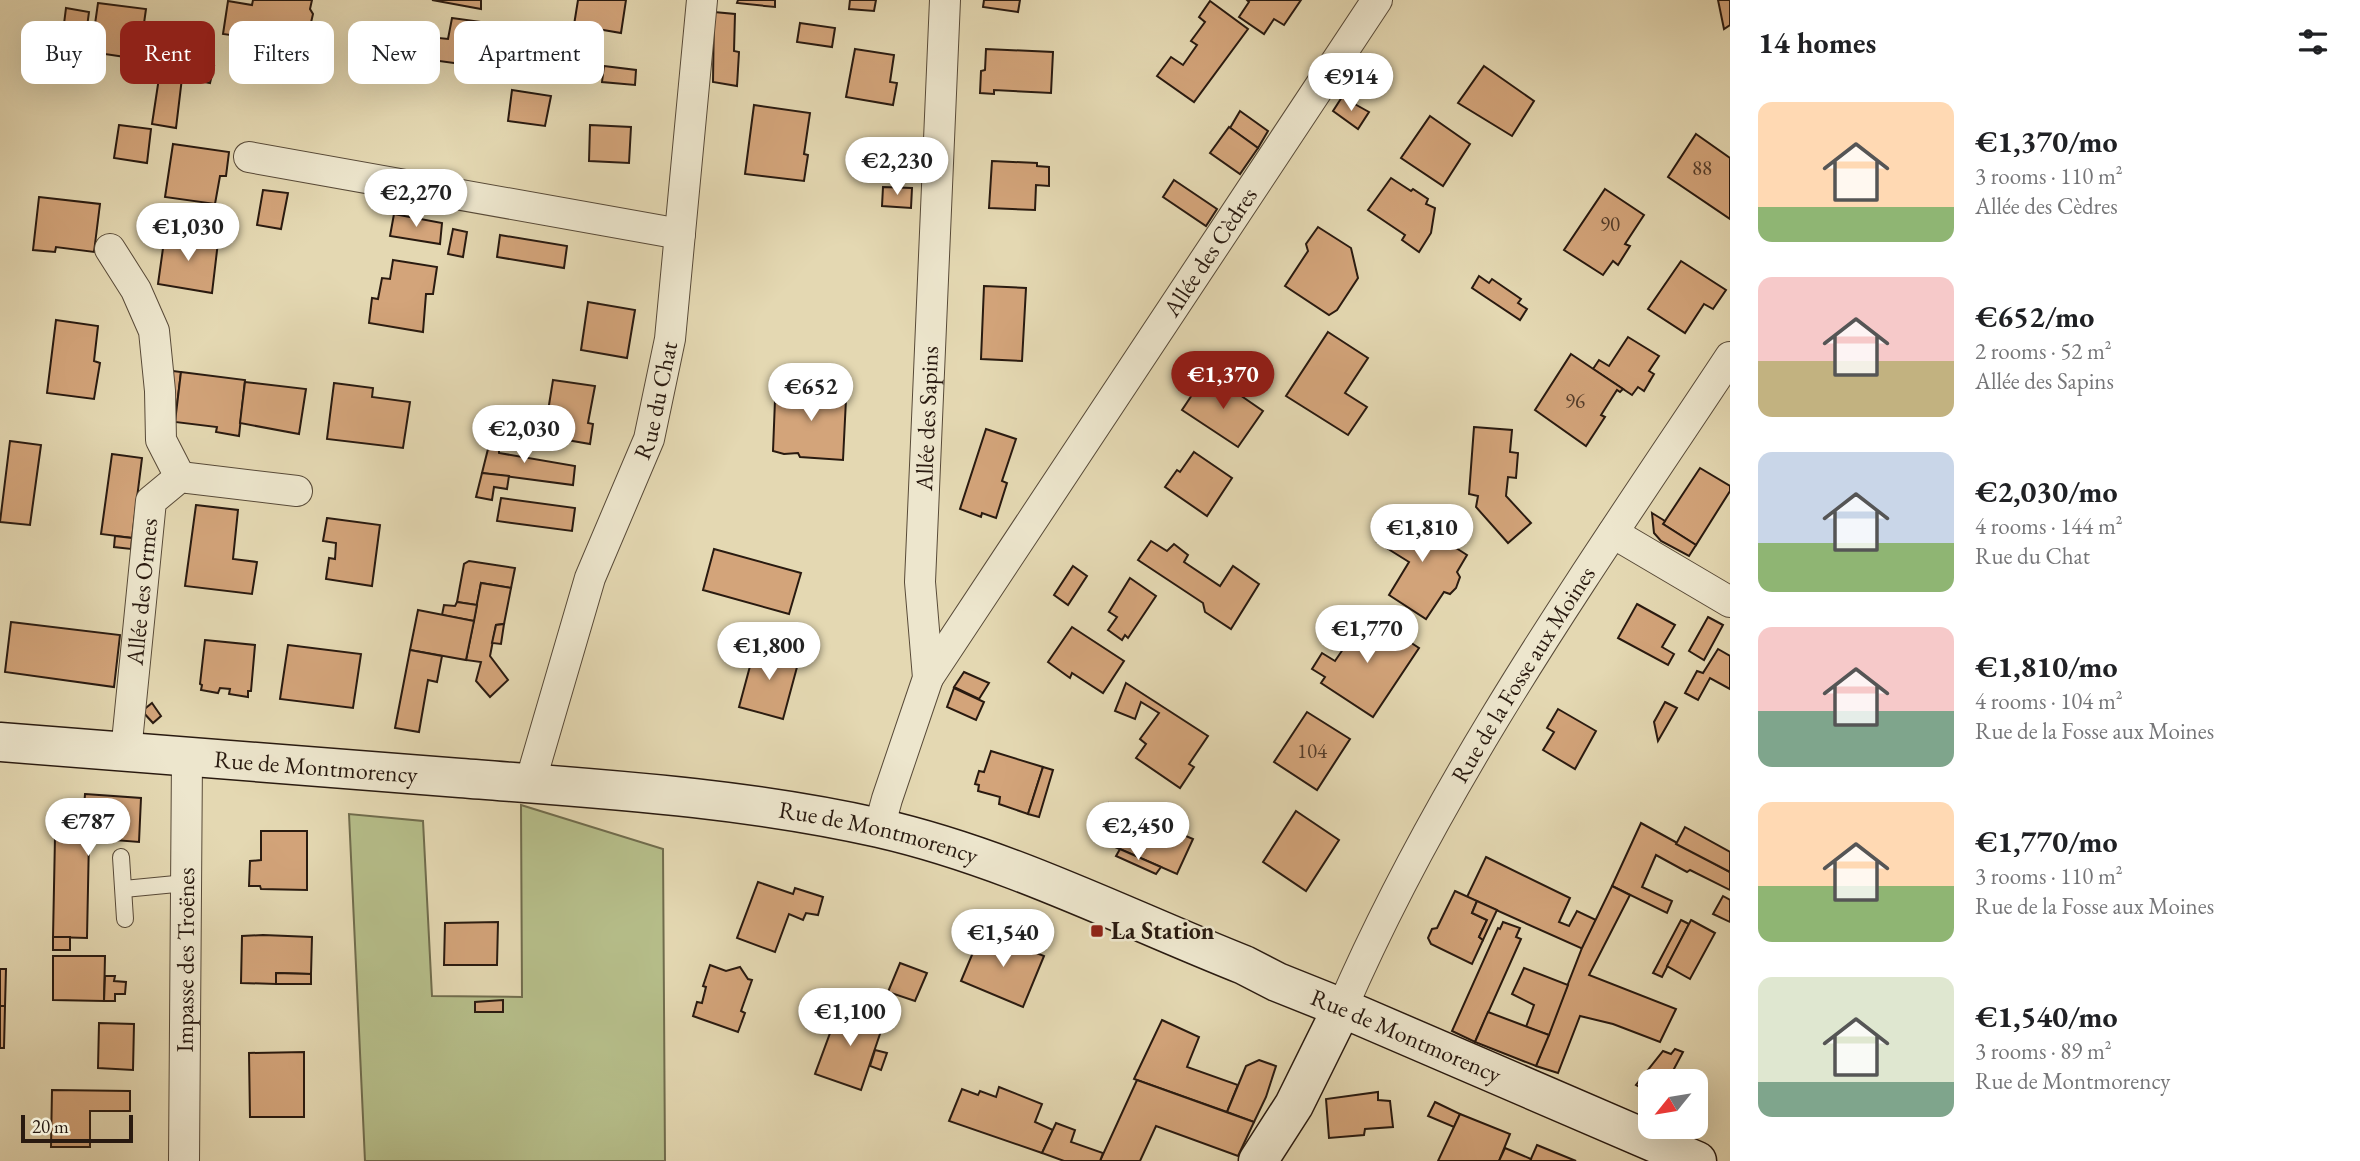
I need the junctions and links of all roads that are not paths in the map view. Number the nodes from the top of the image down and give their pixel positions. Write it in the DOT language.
graph roads {
  1 [pos="702,0"];
  2 [pos="945,0"];
  3 [pos="1377,0"];
  4 [pos="249,157"];
  5 [pos="680,234"];
  6 [pos="110,249"];
  7 [pos="1730,357"];
  8 [pos="180,477"];
  9 [pos="297,491"];
  10 [pos="1614,533"];
  11 [pos="1730,602"];
  12 [pos="928,678"];
  13 [pos="0,742"];
  14 [pos="126,752"];
  15 [pos="187,757"];
  16 [pos="530,783"];
  17 [pos="879,828"];
  18 [pos="121,856"];
  19 [pos="186,883"];
  20 [pos="124,890"];
  21 [pos="125,919"];
  22 [pos="1342,1007"];
  23 [pos="184,1161"];
  24 [pos="1258,1161"];
  25 [pos="1697,1161"];
  1 -- 5 [label="street, Rue du Chat"];
  2 -- 12 [label="street, Allée des Sapins"];
  3 -- 12 [label="street, Allée des Cèdres"];
  4 -- 5 [label="street"];
  5 -- 16 [label="street, Rue du Chat"];
  6 -- 8 [label="street"];
  7 -- 10 [label="street, Rue de la Fosse aux Moines"];
  8 -- 9 [label="street"];
  8 -- 14 [label="street, Allée des Ormes"];
  10 -- 11 [label="street"];
  10 -- 22 [label="street, Rue de la Fosse aux Moines"];
  12 -- 17 [label="street, Allée des Sapins"];
  13 -- 14 [label="street, Rue de Montmorency"];
  14 -- 15 [label="street, Rue de Montmorency"];
  15 -- 16 [label="street, Rue de Montmorency"];
  15 -- 19 [label="street, Impasse des Troënes"];
  16 -- 17 [label="street, Rue de Montmorency"];
  17 -- 22 [label="street, Rue de Montmorency"];
  18 -- 20 [label="lane"];
  19 -- 20 [label="lane"];
  19 -- 23 [label="street, Impasse des Troënes"];
  20 -- 21 [label="lane"];
  22 -- 24 [label="street"];
  22 -- 25 [label="street, Rue de Montmorency"];
}
